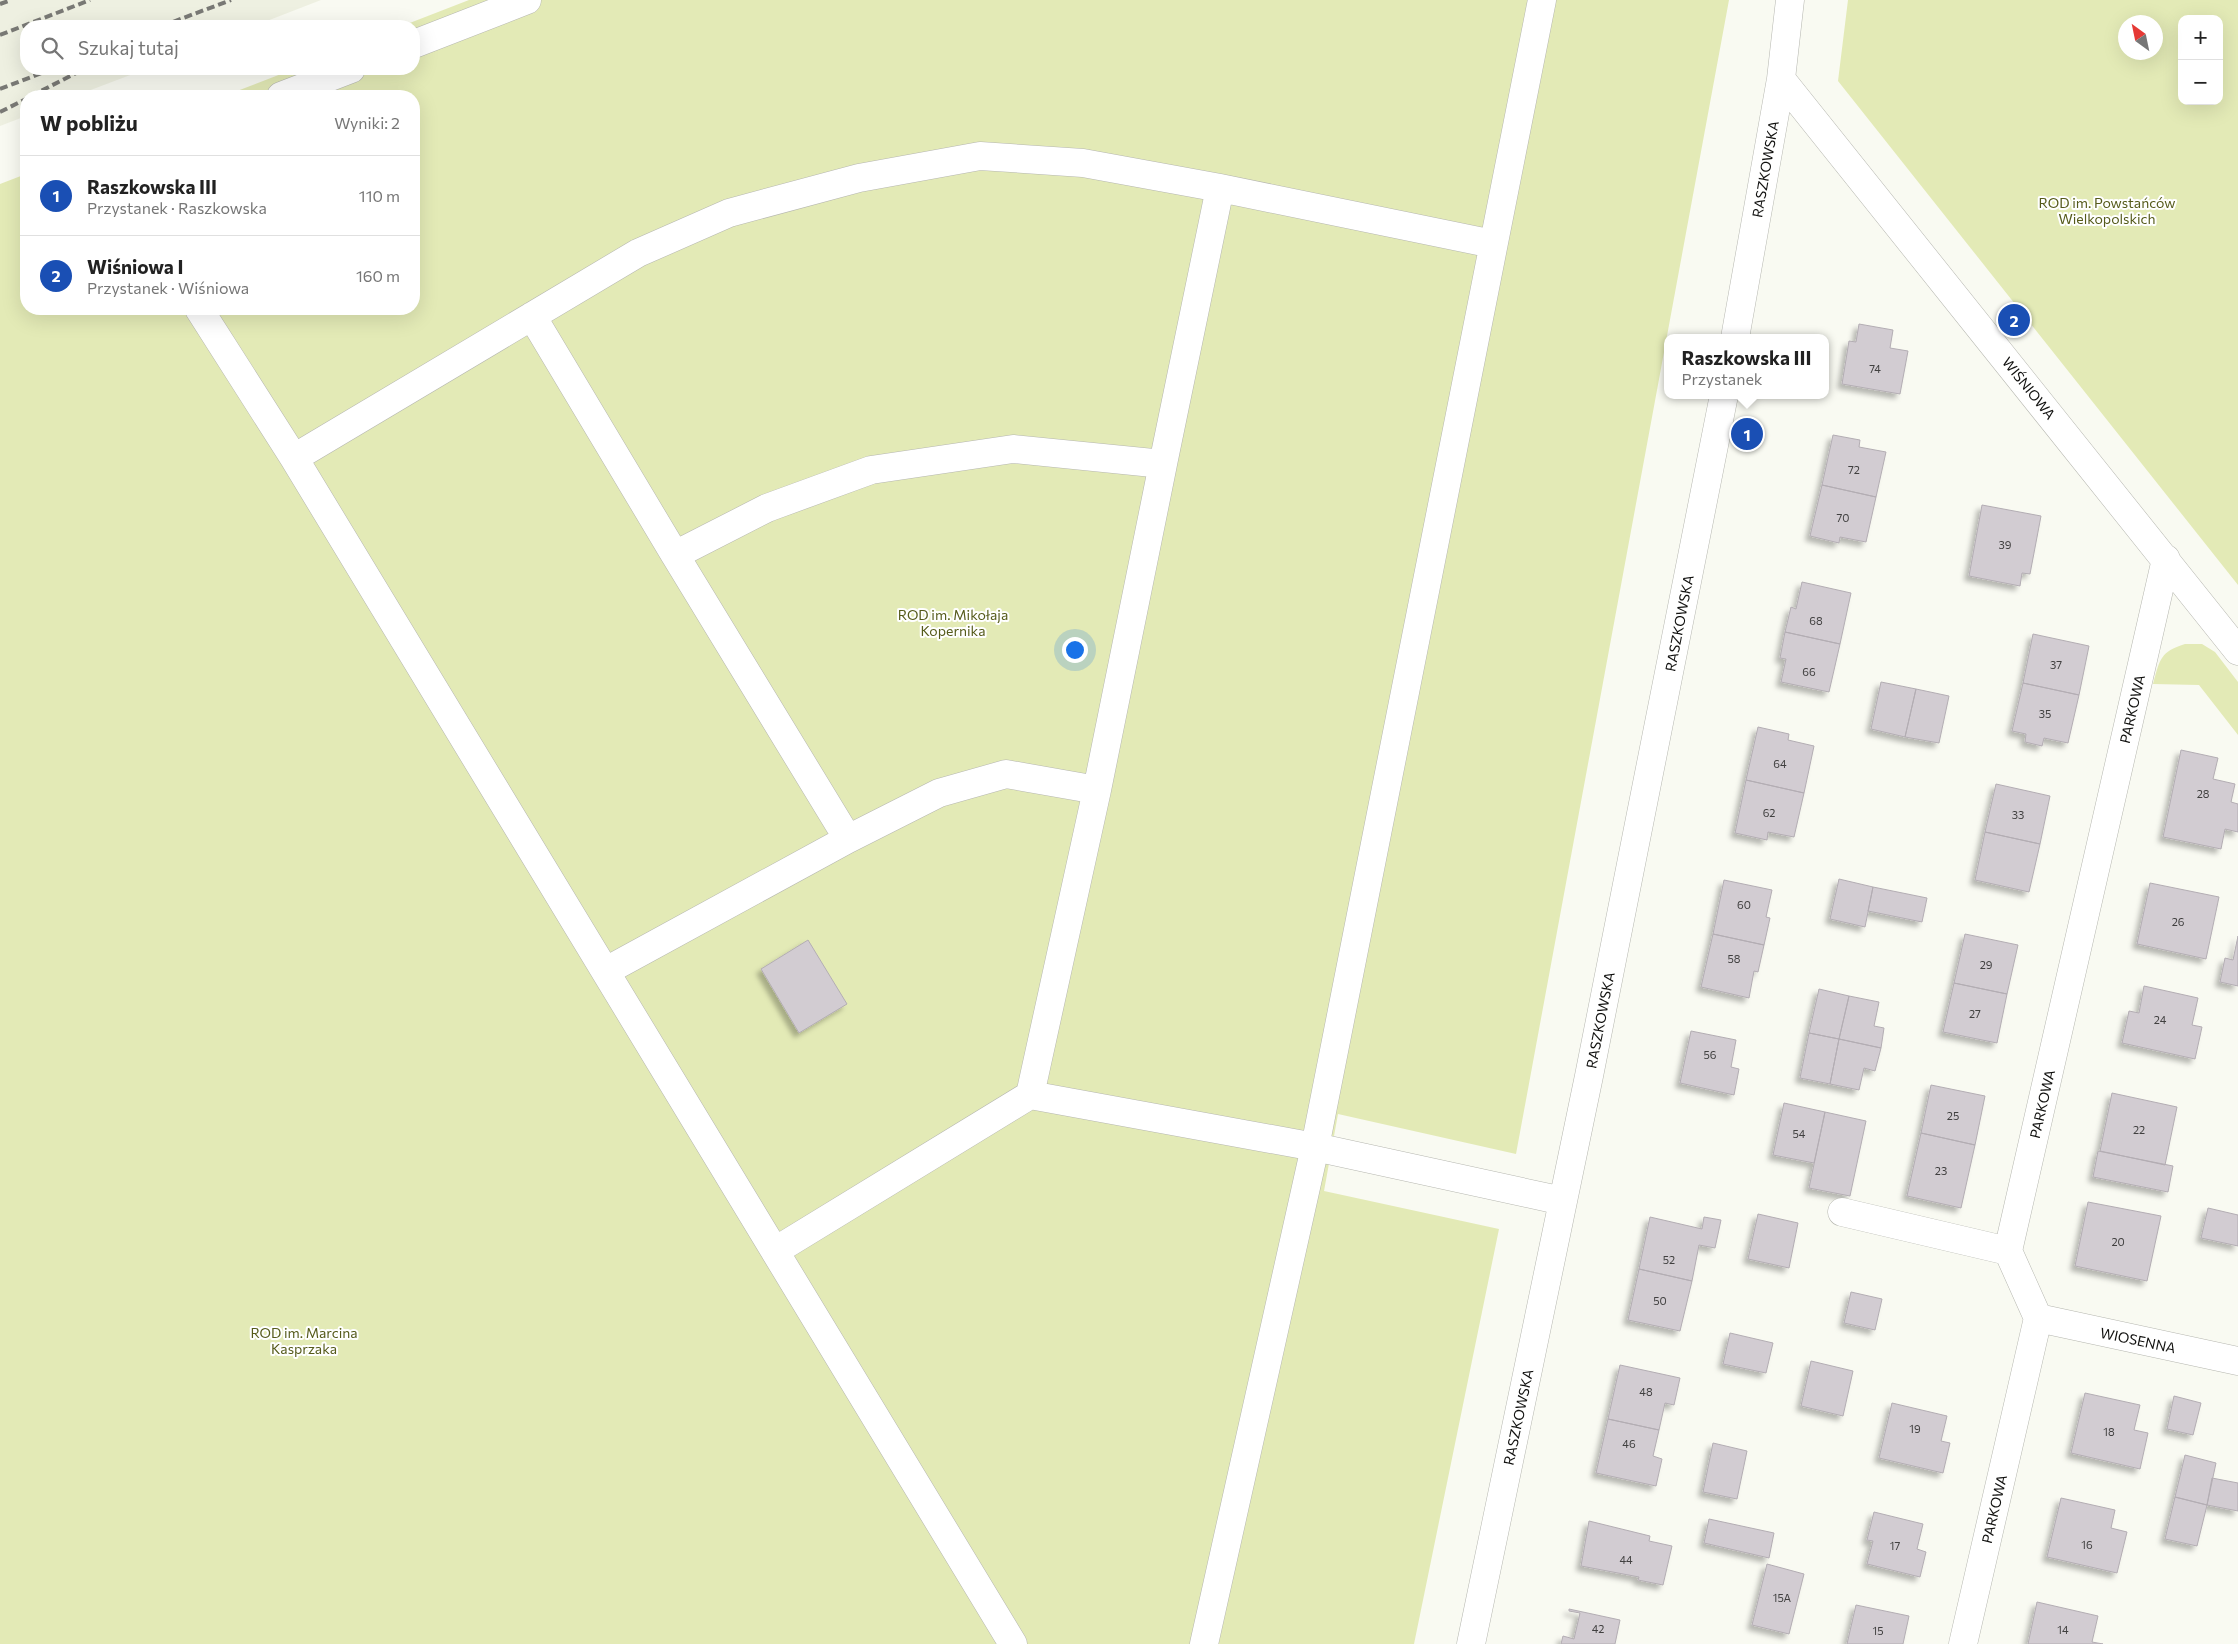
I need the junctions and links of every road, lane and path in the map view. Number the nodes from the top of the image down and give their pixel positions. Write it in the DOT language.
graph roads {
  1 [pos="527,0"];
  2 [pos="1542,0"];
  3 [pos="1790,0"];
  4 [pos="420,42"];
  5 [pos="335,75"];
  6 [pos="1781,78"];
  7 [pos="297,90"];
  8 [pos="1220,188"];
  9 [pos="1493,244"];
  10 [pos="203,315"];
  11 [pos="532,316"];
  12 [pos="1736,334"];
  13 [pos="1723,399"];
  14 [pos="294,458"];
  15 [pos="1163,464"];
  16 [pos="675,555"];
  17 [pos="2166,559"];
  18 [pos="2238,651"];
  19 [pos="1098,790"];
  20 [pos="848,839"];
  21 [pos="606,971"];
  22 [pos="1030,1096"];
  23 [pos="1315,1147"];
  24 [pos="1563,1201"];
  25 [pos="1842,1212"];
  26 [pos="775,1251"];
  27 [pos="2008,1251"];
  28 [pos="2038,1318"];
  29 [pos="2238,1361"];
  30 [pos="1014,1644"];
  31 [pos="1204,1644"];
  32 [pos="1472,1644"];
  33 [pos="1963,1644"];
  1 -- 4 [label="street"];
  2 -- 9 [label="street"];
  3 -- 6 [label="street, RASZKOWSKA"];
  5 -- 7 [label="street"];
  6 -- 12 [label="street, RASZKOWSKA"];
  6 -- 17 [label="street, WIŚNIOWA"];
  8 -- 9 [label="street"];
  8 -- 11 [label="street"];
  8 -- 15 [label="street"];
  9 -- 23 [label="street"];
  10 -- 14 [label="street"];
  11 -- 14 [label="street"];
  11 -- 16 [label="street"];
  13 -- 24 [label="street, RASZKOWSKA"];
  14 -- 21 [label="street"];
  15 -- 16 [label="street"];
  15 -- 19 [label="street"];
  16 -- 20 [label="street"];
  17 -- 18 [label="street, WIŚNIOWA"];
  17 -- 27 [label="street, PARKOWA"];
  19 -- 20 [label="street"];
  19 -- 22 [label="street"];
  20 -- 21 [label="street"];
  21 -- 26 [label="street"];
  22 -- 23 [label="street"];
  22 -- 26 [label="street"];
  23 -- 24 [label="street"];
  23 -- 31 [label="street"];
  24 -- 32 [label="street, RASZKOWSKA"];
  25 -- 27 [label="street"];
  26 -- 30 [label="street"];
  27 -- 28 [label="street"];
  28 -- 29 [label="street, WIOSENNA"];
  28 -- 33 [label="street, PARKOWA"];
}
